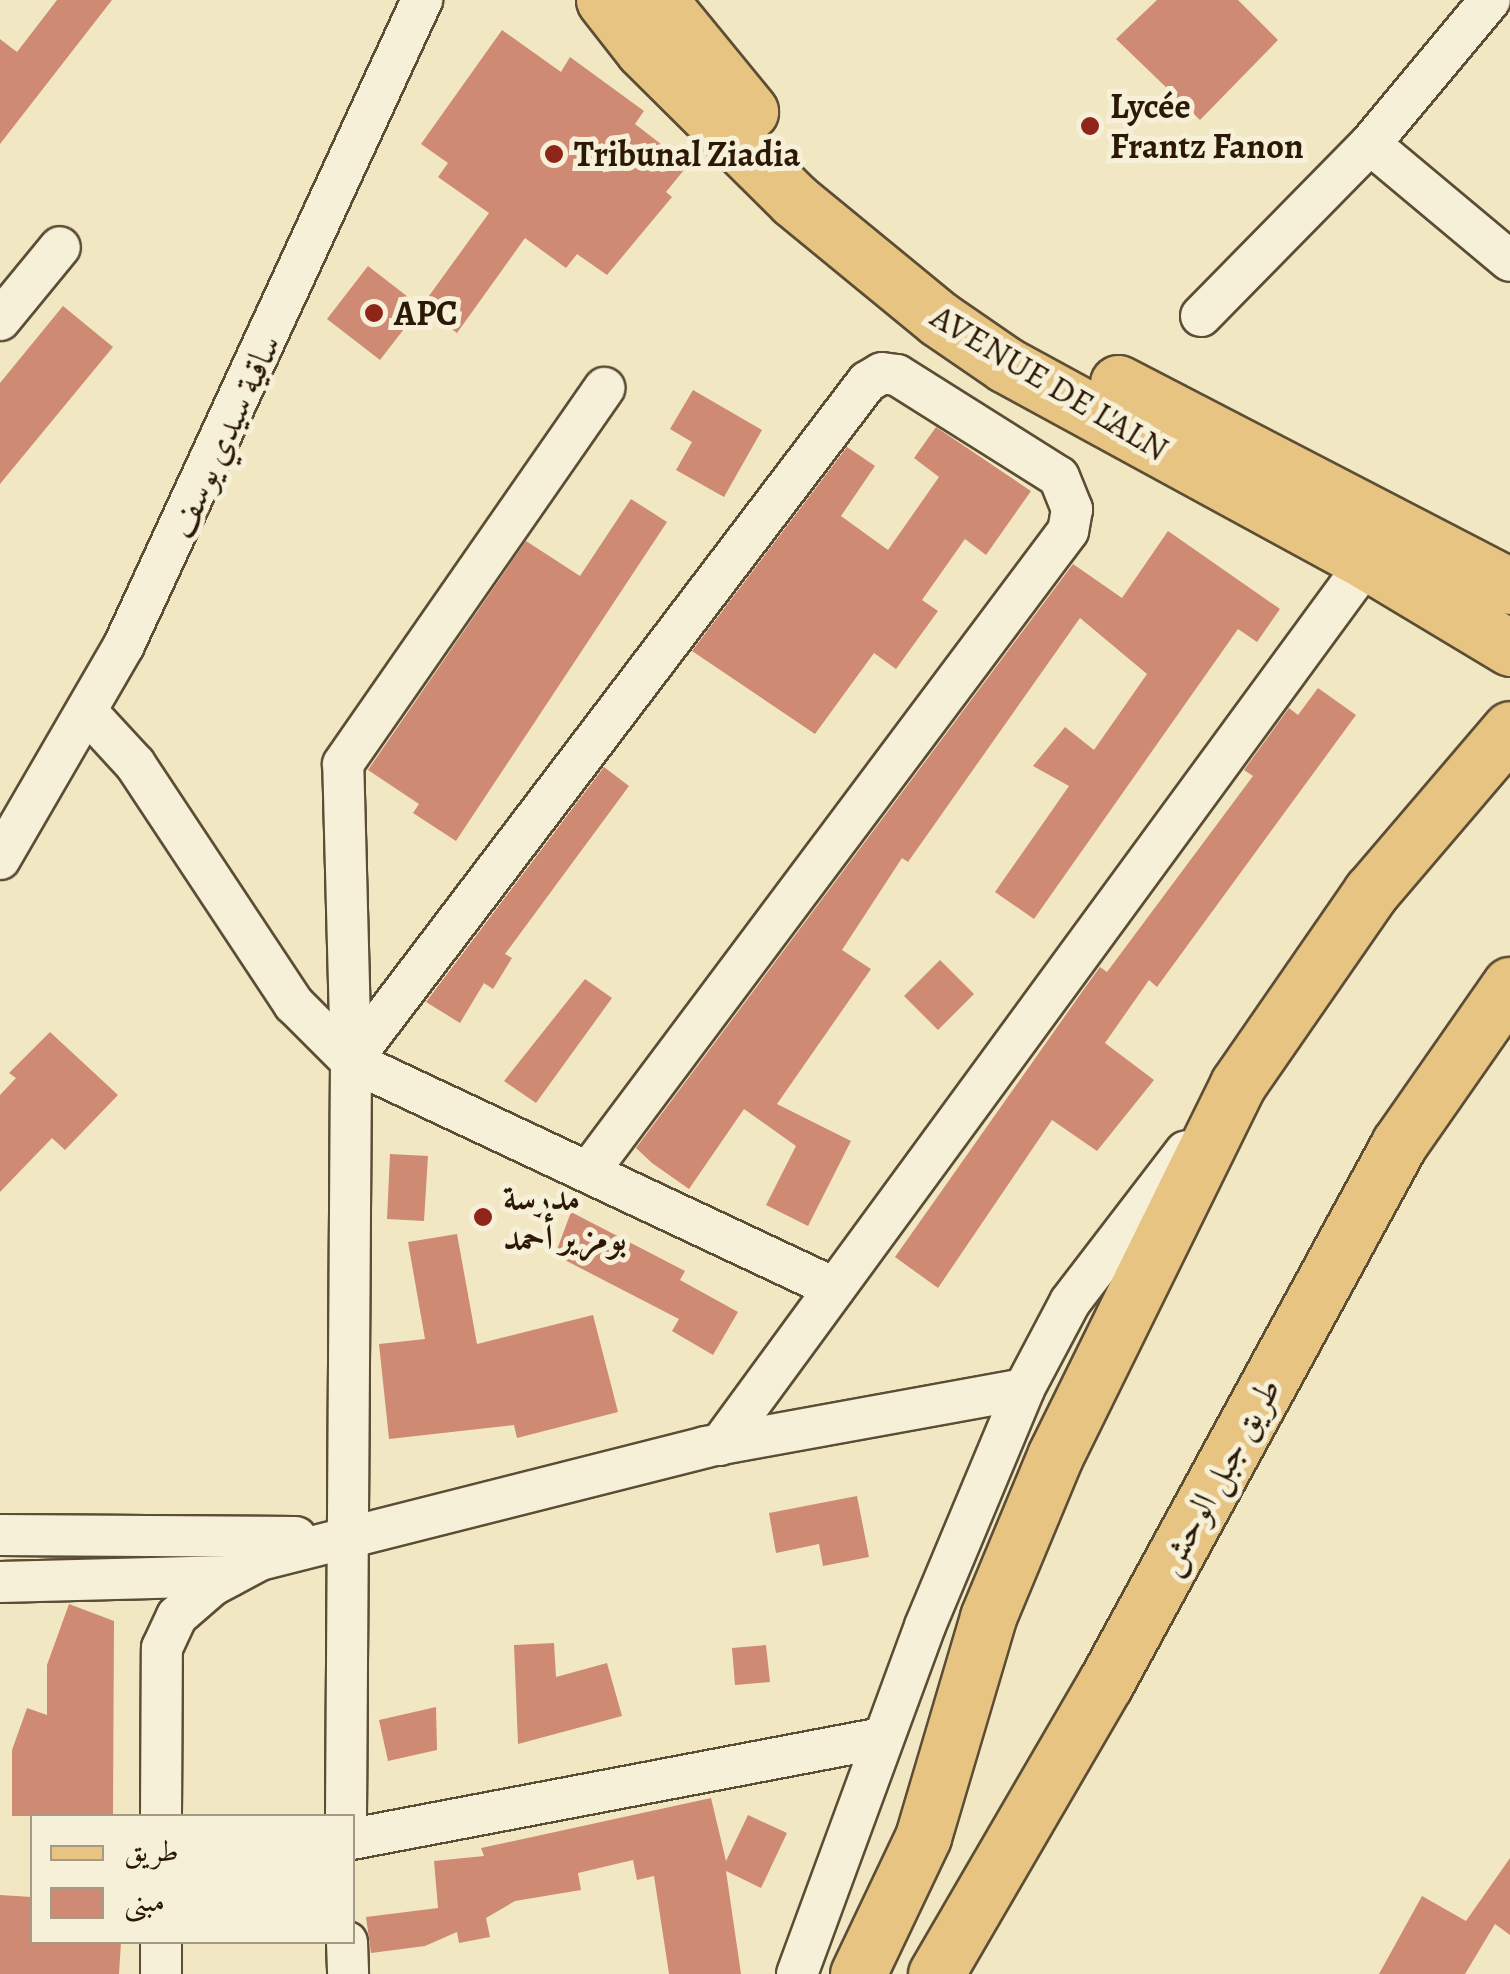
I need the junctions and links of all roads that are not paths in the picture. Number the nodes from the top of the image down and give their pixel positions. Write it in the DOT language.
graph roads {
  1 [pos="422,0"];
  2 [pos="604,0"];
  3 [pos="660,0"];
  4 [pos="1490,0"];
  5 [pos="1370,144"];
  6 [pos="60,247"];
  7 [pos="1510,262"];
  8 [pos="1201,316"];
  9 [pos="0,320"];
  10 [pos="1006,365"];
  11 [pos="604,388"];
  12 [pos="976,425"];
  13 [pos="1367,562"];
  14 [pos="1510,586"];
  15 [pos="1510,648"];
  16 [pos="86,712"];
  17 [pos="1510,729"];
  18 [pos="0,859"];
  19 [pos="1510,985"];
  20 [pos="351,1061"];
  21 [pos="1238,1084"];
  22 [pos="589,1171"];
  23 [pos="834,1288"];
  24 [pos="1024,1389"];
  25 [pos="720,1445"];
  26 [pos="0,1535"];
  27 [pos="343,1537"];
  28 [pos="230,1576"];
  29 [pos="0,1582"];
  30 [pos="882,1738"];
  31 [pos="161,1814"];
  32 [pos="346,1814"];
  33 [pos="355,1838"];
  34 [pos="161,1944"];
  35 [pos="348,1944"];
  36 [pos="161,1974"];
  37 [pos="348,1974"];
  38 [pos="797,1974"];
  39 [pos="858,1974"];
  40 [pos="936,1974"];
  1 -- 16 [label="street, ساقية سيدي يوسف"];
  2 -- 10 [label="main road, AVENUE DE L'ALN"];
  3 -- 14 [label="main road"];
  4 -- 5 [label="street"];
  5 -- 7 [label="street"];
  5 -- 8 [label="street"];
  6 -- 9 [label="street"];
  10 -- 12 [label="street"];
  10 -- 13 [label="main road, AVENUE DE L'ALN"];
  11 -- 20 [label="street"];
  12 -- 20 [label="street"];
  12 -- 22 [label="street"];
  13 -- 15 [label="main road, AVENUE DE L'ALN"];
  13 -- 23 [label="street"];
  16 -- 18 [label="street, ساقية سيدي يوسف"];
  16 -- 20 [label="street"];
  17 -- 21 [label="main road"];
  19 -- 40 [label="main road, طريق جبل الوحش"];
  20 -- 22 [label="street"];
  20 -- 27 [label="street"];
  21 -- 24 [label="street"];
  21 -- 39 [label="main road"];
  22 -- 23 [label="street"];
  23 -- 25 [label="street"];
  24 -- 25 [label="street"];
  24 -- 30 [label="street"];
  25 -- 27 [label="street"];
  26 -- 27 [label="street"];
  27 -- 28 [label="street"];
  27 -- 32 [label="street"];
  28 -- 29 [label="street"];
  28 -- 31 [label="street"];
  30 -- 33 [label="street"];
  30 -- 38 [label="street"];
  34 -- 36 [label="street"];
  35 -- 37 [label="street"];
}
